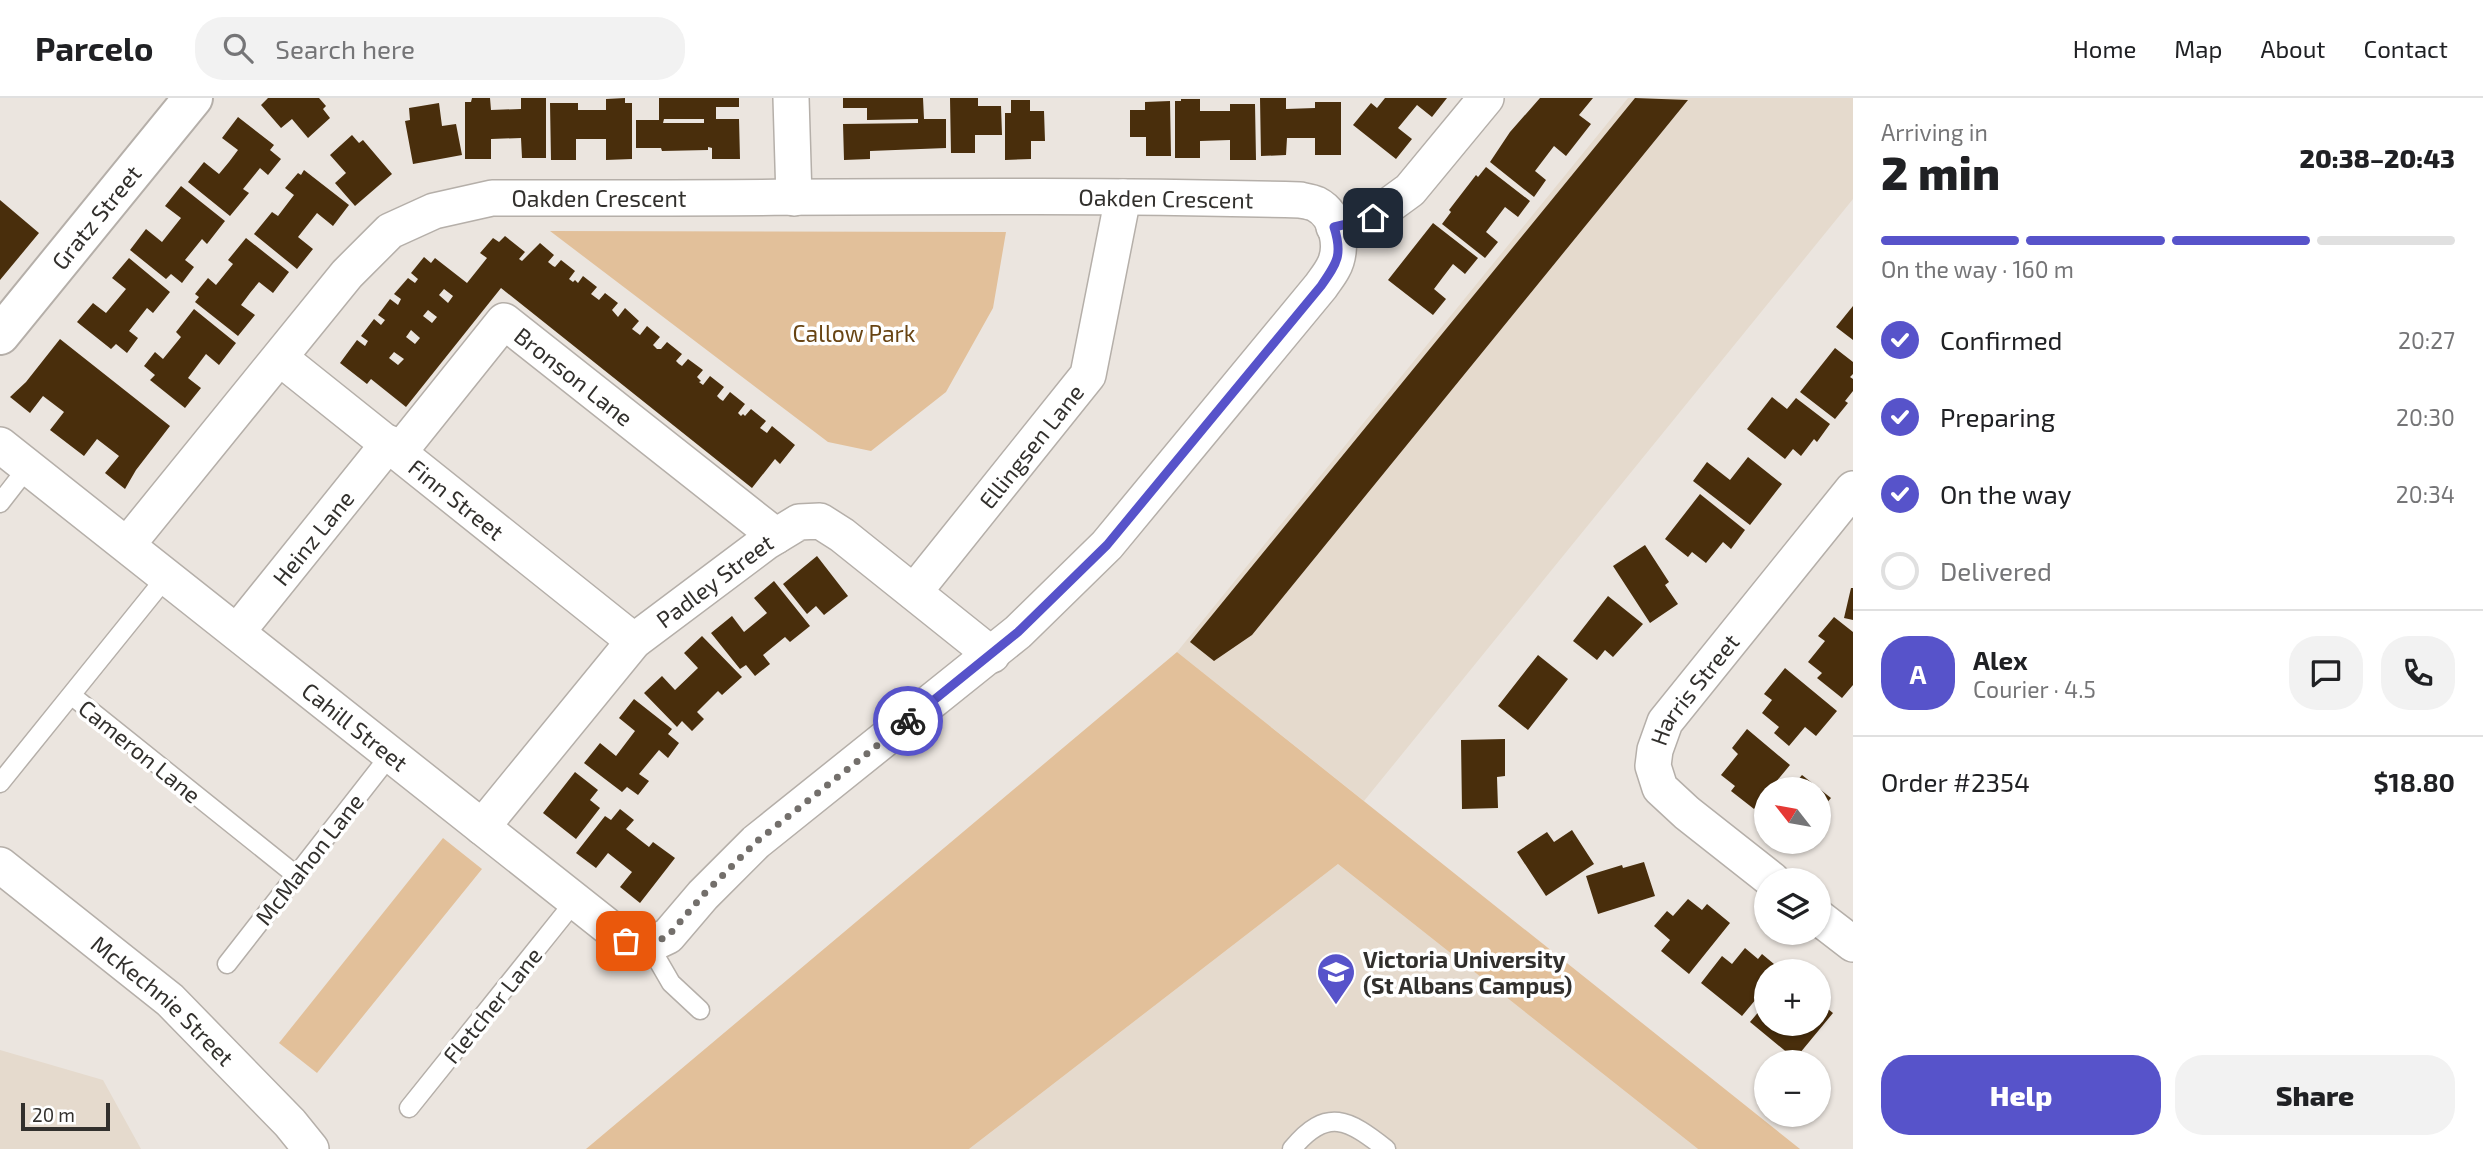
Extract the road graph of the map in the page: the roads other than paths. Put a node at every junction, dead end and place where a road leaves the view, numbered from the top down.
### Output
1 (193, 98) edge
2 (791, 98) edge
3 (1486, 98) edge
4 (1123, 197) junction
5 (794, 198) junction
6 (1334, 227) junction
7 (0, 335) edge
8 (280, 358) junction
9 (0, 445) edge
10 (394, 447) junction
11 (28, 467) junction
12 (1852, 494) edge
13 (0, 503) edge
14 (776, 536) junction
15 (127, 545) junction
16 (167, 576) junction
17 (914, 592) junction
18 (237, 632) junction
19 (634, 641) junction
20 (992, 654) junction
21 (71, 695) junction
22 (391, 754) junction
23 (0, 783) edge
24 (482, 827) junction
25 (1757, 868) edge
26 (296, 876) junction
27 (6, 880) edge
28 (575, 901) junction
29 (1831, 926) edge
30 (1853, 944) edge
31 (649, 945) junction
32 (227, 964) dead end
33 (701, 1010) dead end
34 (409, 1108) dead end
35 (311, 1149) edge
36 (1292, 1149) edge
37 (1386, 1149) edge

1 - 7 street, Gratz Street
2 - 5 street
3 - 6 street
4 - 5 street, Oakden Crescent
4 - 6 street, Oakden Crescent
4 - 17 street, Ellingsen Lane
5 - 8 street, Oakden Crescent
6 - 20 street
8 - 10 street, Finn Street
8 - 15 street, Oakden Crescent
9 - 11 street, Cahill Street
10 - 14 street, Bronson Lane
10 - 18 street, Heinz Lane
10 - 19 street, Finn Street
11 - 13 lane
11 - 15 street, Cahill Street
12 - 25 street, Harris Street
14 - 17 street, Padley Street
14 - 19 street, Padley Street
15 - 16 street, Cahill Street
16 - 18 street, Cahill Street
16 - 21 lane, Cameron Lane
17 - 20 street, Padley Street
18 - 22 street, Cahill Street
19 - 24 street, Padley Street
20 - 31 street
21 - 23 lane
21 - 26 lane, Cameron Lane
22 - 24 street, Cahill Street
22 - 26 lane, McMahon Lane
24 - 28 street, Cahill Street
26 - 32 lane, McMahon Lane
27 - 35 street, McKechnie Street
28 - 31 street, Cahill Street
28 - 34 lane, Fletcher Lane
29 - 30 street
31 - 33 lane
36 - 37 lane

